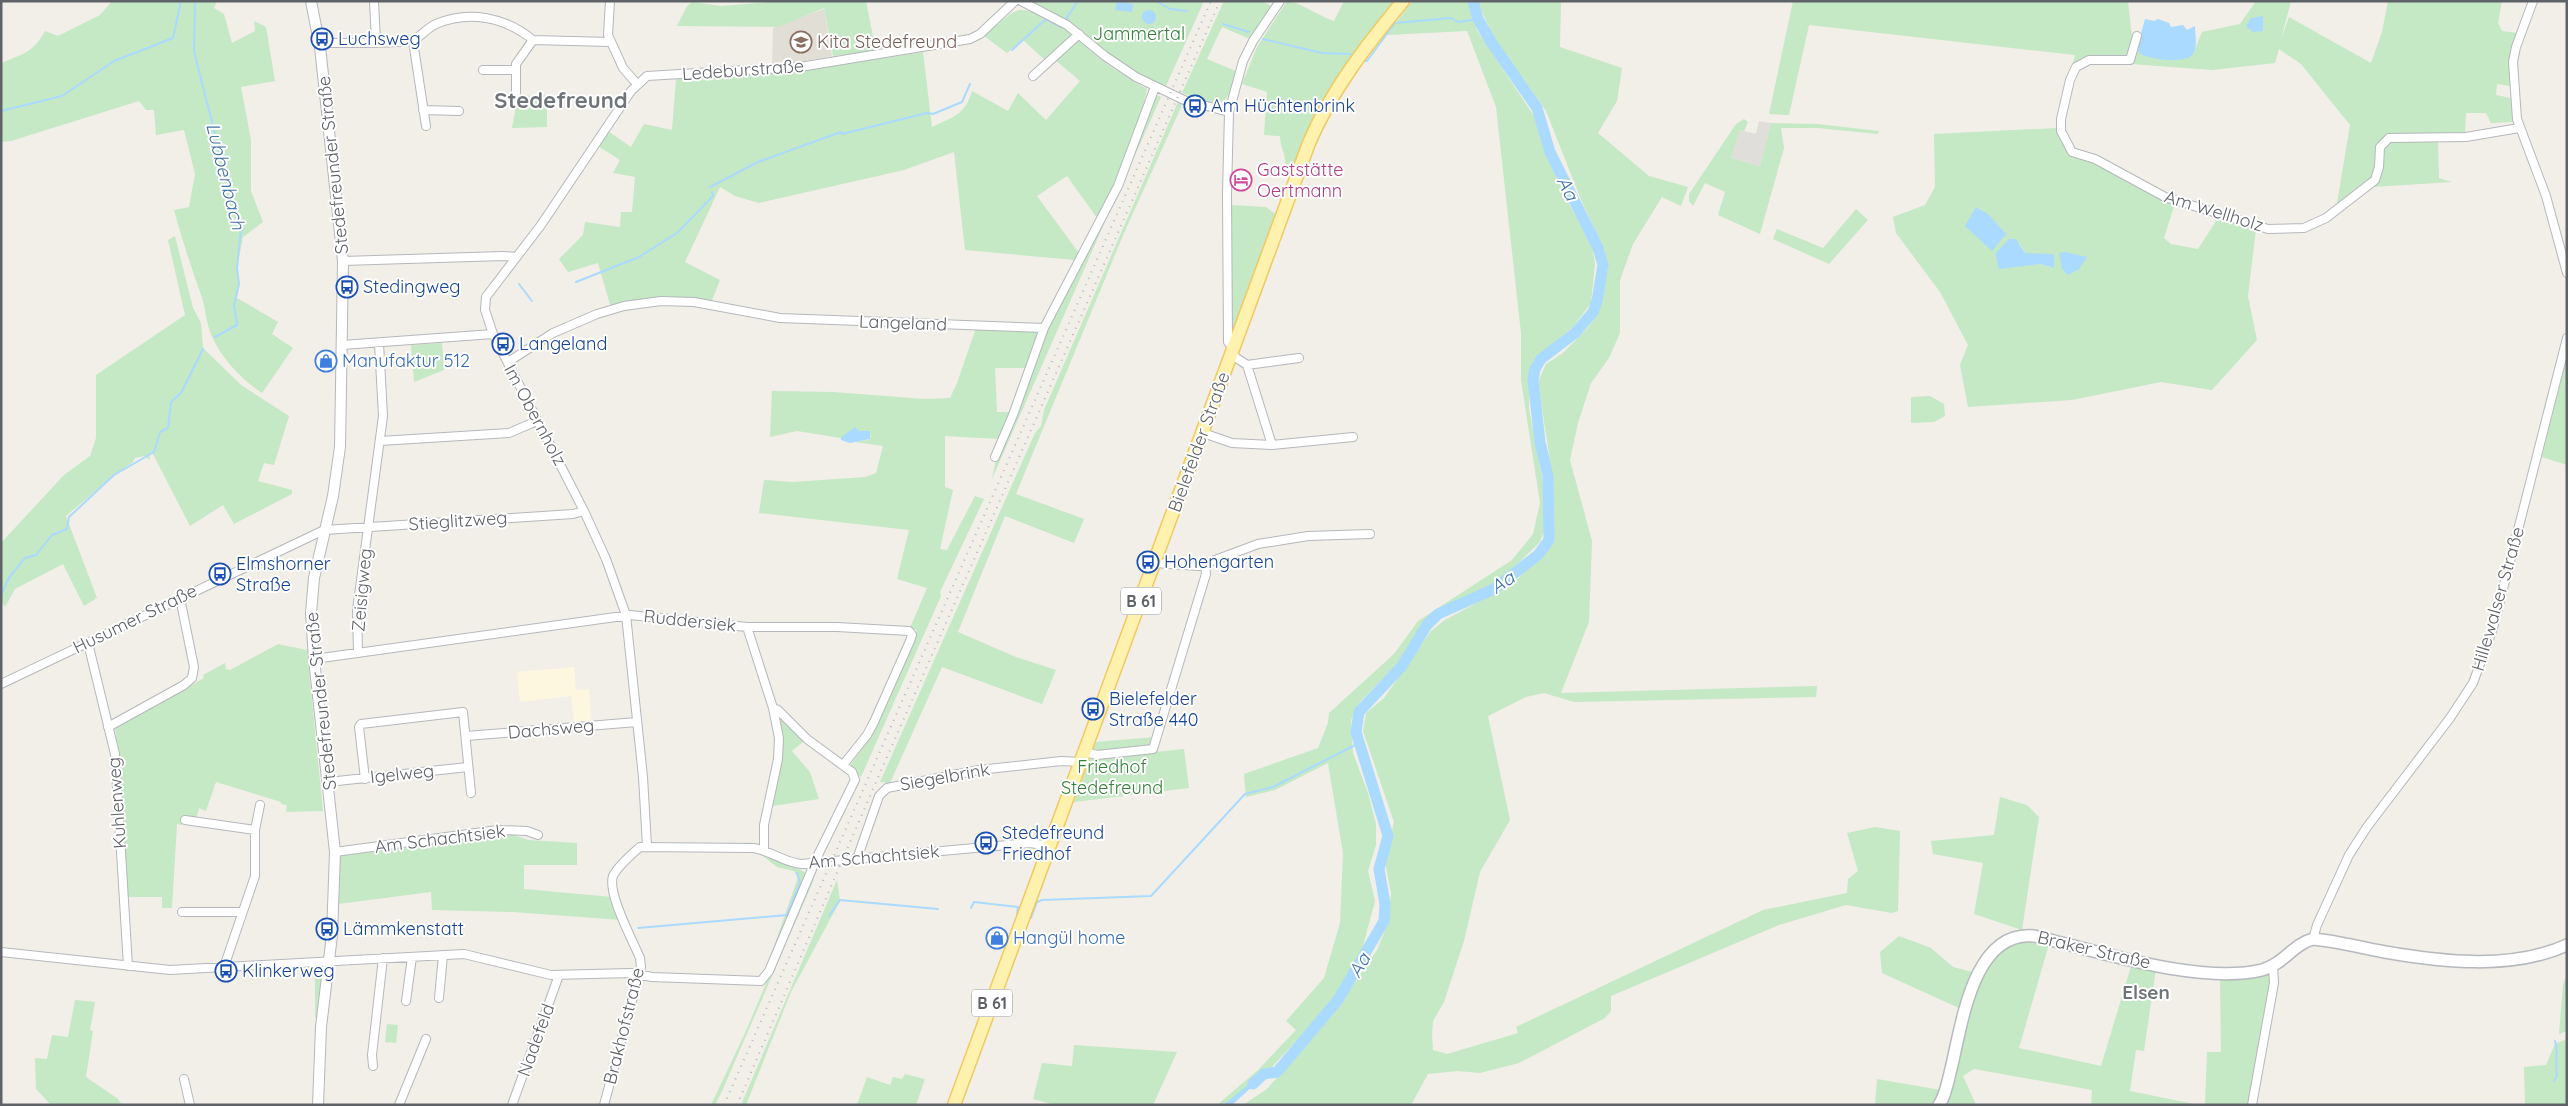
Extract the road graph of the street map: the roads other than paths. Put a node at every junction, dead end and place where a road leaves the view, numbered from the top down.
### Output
1 (311, 1) edge
2 (374, 1) edge
3 (610, 1) edge
4 (1015, 1) edge
5 (1021, 1) edge
6 (1280, 1) edge
7 (1403, 1) edge
8 (2533, 1) edge
9 (1079, 34) junction
10 (2137, 36) dead end
11 (533, 40) junction
12 (413, 41) junction
13 (376, 42) junction
14 (610, 42) junction
15 (320, 47) junction
16 (483, 70) dead end
17 (516, 70) junction
18 (1033, 76) dead end
19 (637, 84) junction
20 (1154, 87) junction
21 (516, 93) dead end
22 (423, 110) junction
23 (459, 111) dead end
24 (1229, 112) junction
25 (426, 126) dead end
26 (2519, 128) junction
27 (516, 257) junction
28 (343, 261) junction
29 (2567, 272) edge
30 (1044, 328) junction
31 (493, 334) junction
32 (2567, 338) edge
33 (379, 342) junction
34 (342, 345) junction
35 (1233, 352) junction
36 (1298, 358) dead end
37 (508, 362) junction
38 (1247, 365) junction
39 (537, 421) junction
40 (1203, 433) junction
41 (1353, 437) dead end
42 (380, 441) junction
43 (1272, 445) junction
44 (995, 457) dead end
45 (584, 511) junction
46 (368, 527) junction
47 (328, 530) junction
48 (1370, 534) dead end
49 (1155, 562) junction
50 (1205, 565) junction
51 (180, 598) junction
52 (626, 615) junction
53 (747, 627) junction
54 (88, 643) junction
55 (358, 653) junction
56 (317, 659) junction
57 (1, 684) edge
58 (773, 708) junction
59 (637, 722) junction
60 (108, 727) junction
61 (466, 736) junction
62 (1083, 757) junction
63 (843, 765) junction
64 (468, 767) junction
65 (365, 778) junction
66 (332, 782) junction
67 (471, 793) dead end
68 (260, 805) dead end
69 (185, 820) dead end
70 (255, 830) junction
71 (538, 834) dead end
72 (1050, 846) junction
73 (643, 847) junction
74 (764, 850) junction
75 (339, 852) junction
76 (857, 859) junction
77 (814, 864) junction
78 (182, 912) dead end
79 (242, 912) junction
80 (2314, 939) junction
81 (2567, 945) edge
82 (1, 952) edge
83 (443, 955) junction
84 (412, 957) junction
85 (383, 958) junction
86 (329, 962) junction
87 (128, 966) junction
88 (2273, 966) junction
89 (224, 967) junction
90 (639, 974) junction
91 (559, 975) junction
92 (439, 998) dead end
93 (406, 1001) dead end
94 (426, 1039) dead end
95 (373, 1066) dead end
96 (184, 1079) dead end
97 (190, 1105) edge
98 (318, 1105) edge
99 (399, 1105) edge
100 (512, 1105) edge
101 (604, 1105) edge
102 (954, 1105) edge
103 (1939, 1105) edge
104 (2252, 1105) edge

1 - 15 street, Stedefreunder Straße
2 - 13 street
3 - 14 street
4 - 19 street, Ledeburstraße
5 - 9 street
6 - 24 street
7 - 35 main road, Bielefelder Straße / B 61
8 - 26 street
9 - 18 street
9 - 20 street
10 - 26 street, Am Wellholz
11 - 12 street
11 - 14 street
11 - 17 street
12 - 13 street
12 - 22 street
13 - 15 street
14 - 19 street
15 - 28 street, Stedefreunder Straße
16 - 17 street
17 - 21 street
19 - 27 street, Im Obernholz
20 - 24 street
20 - 30 street
22 - 23 street
22 - 25 street
24 - 35 street
26 - 29 street
27 - 28 street
27 - 31 street, Im Obernholz
28 - 34 street, Stedefreunder Straße
30 - 37 street, Langeland
30 - 44 street
31 - 33 street
31 - 37 street, Im Obernholz
32 - 80 street, Hillewalser Straße
33 - 34 street
33 - 42 street, Zeisigweg
34 - 47 street, Stedefreunder Straße
35 - 38 street
35 - 40 main road, Bielefelder Straße / B 61
36 - 38 street
37 - 39 street, Im Obernholz
38 - 43 street
39 - 42 street
39 - 45 street, Im Obernholz
40 - 43 street
40 - 49 main road, Bielefelder Straße / B 61
41 - 43 street
42 - 46 street, Zeisigweg
45 - 46 street, Stieglitzweg
45 - 52 street, Im Obernholz
46 - 47 street, Stieglitzweg
46 - 55 street, Zeisigweg
47 - 51 street, Husumer Straße
47 - 56 street, Stedefreunder Straße
48 - 50 street
49 - 50 street
49 - 62 main road, Bielefelder Straße / B 61
50 - 62 street, Siegelbrink
51 - 54 street, Husumer Straße
51 - 60 street
52 - 53 street, Ruddersiek
52 - 55 street, Ruddersiek
52 - 59 street, Im Obernholz
53 - 58 street
53 - 63 street, Ruddersiek
54 - 57 street, Husumer Straße
54 - 60 street, Kuhlenweg
55 - 56 street, Ruddersiek
56 - 66 street, Stedefreunder Straße
58 - 63 street
58 - 74 street
59 - 61 street, Dachsweg
59 - 73 street, Im Obernholz
60 - 87 street, Kuhlenweg
61 - 64 street
61 - 65 street
62 - 72 main road, Bielefelder Straße / B 61
62 - 76 street, Siegelbrink
63 - 77 street
64 - 65 street, Igelweg
64 - 67 street
65 - 66 street, Igelweg
66 - 75 street, Stedefreunder Straße
68 - 70 street
69 - 70 street
70 - 79 street
71 - 75 street, Am Schachtsiek
72 - 76 street, Am Schachtsiek
72 - 102 main road, Bielefelder Straße / B 61
73 - 74 street, Am Schachtsiek
73 - 90 street, Brakhofstraße
74 - 77 street, Am Schachtsiek
75 - 86 street, Stedefreunder Straße
76 - 77 street, Am Schachtsiek
77 - 90 street
78 - 79 street
79 - 89 street
80 - 81 main road
80 - 88 main road, Braker Straße
82 - 87 street
83 - 84 street
83 - 91 street
83 - 92 street
84 - 85 street
84 - 93 street
85 - 86 street
85 - 95 street
86 - 89 street
86 - 98 street, Stedefreunder Straße
87 - 89 street
88 - 103 main road, Braker Straße
88 - 104 street
90 - 91 street
90 - 101 street, Brakhofstraße
91 - 100 street, Nadefeld
94 - 99 street
96 - 97 street

